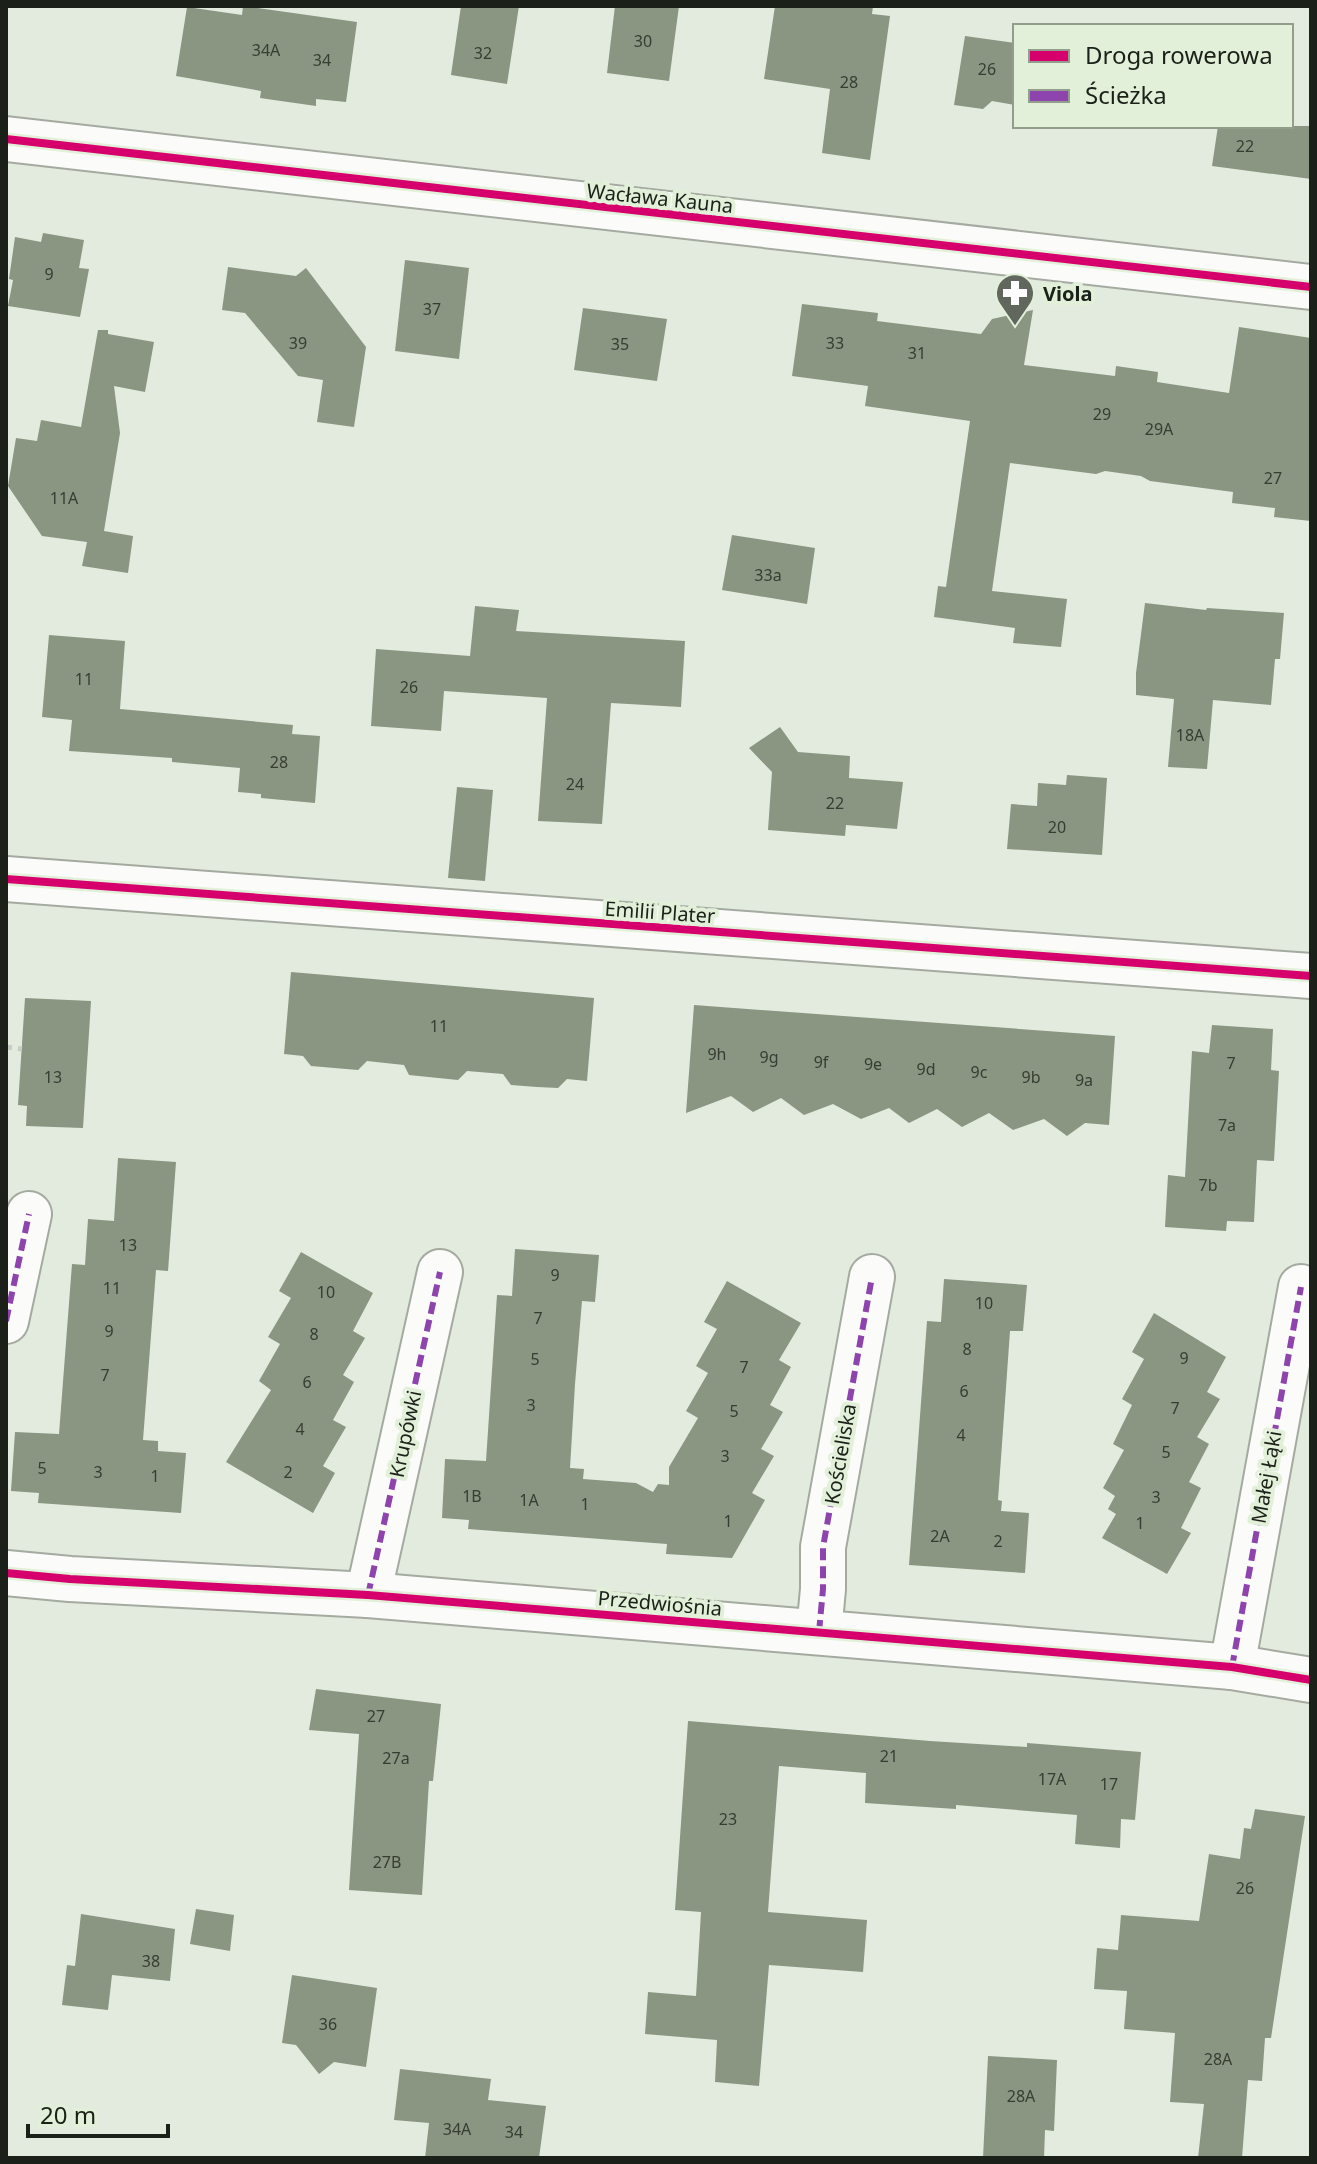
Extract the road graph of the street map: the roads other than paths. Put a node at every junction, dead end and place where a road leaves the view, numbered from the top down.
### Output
1 (6, 139) edge
2 (1311, 287) edge
3 (6, 879) edge
4 (1311, 976) edge
5 (29, 1214) dead end
6 (440, 1272) dead end
7 (872, 1277) dead end
8 (1301, 1287) dead end
9 (6, 1321) edge
10 (6, 1573) edge
11 (368, 1595) junction
12 (819, 1632) junction
13 (1232, 1667) junction
14 (1311, 1680) edge

1 - 2 street, Wacława Kauna
3 - 4 street, Emilii Plater
5 - 9 street
6 - 11 street, Krupówki
7 - 12 street, Kościeliska
8 - 13 street, Małej Łąki
10 - 11 street, Przedwiośnia
11 - 12 street, Przedwiośnia
12 - 13 street, Przedwiośnia
13 - 14 street, Przedwiośnia

